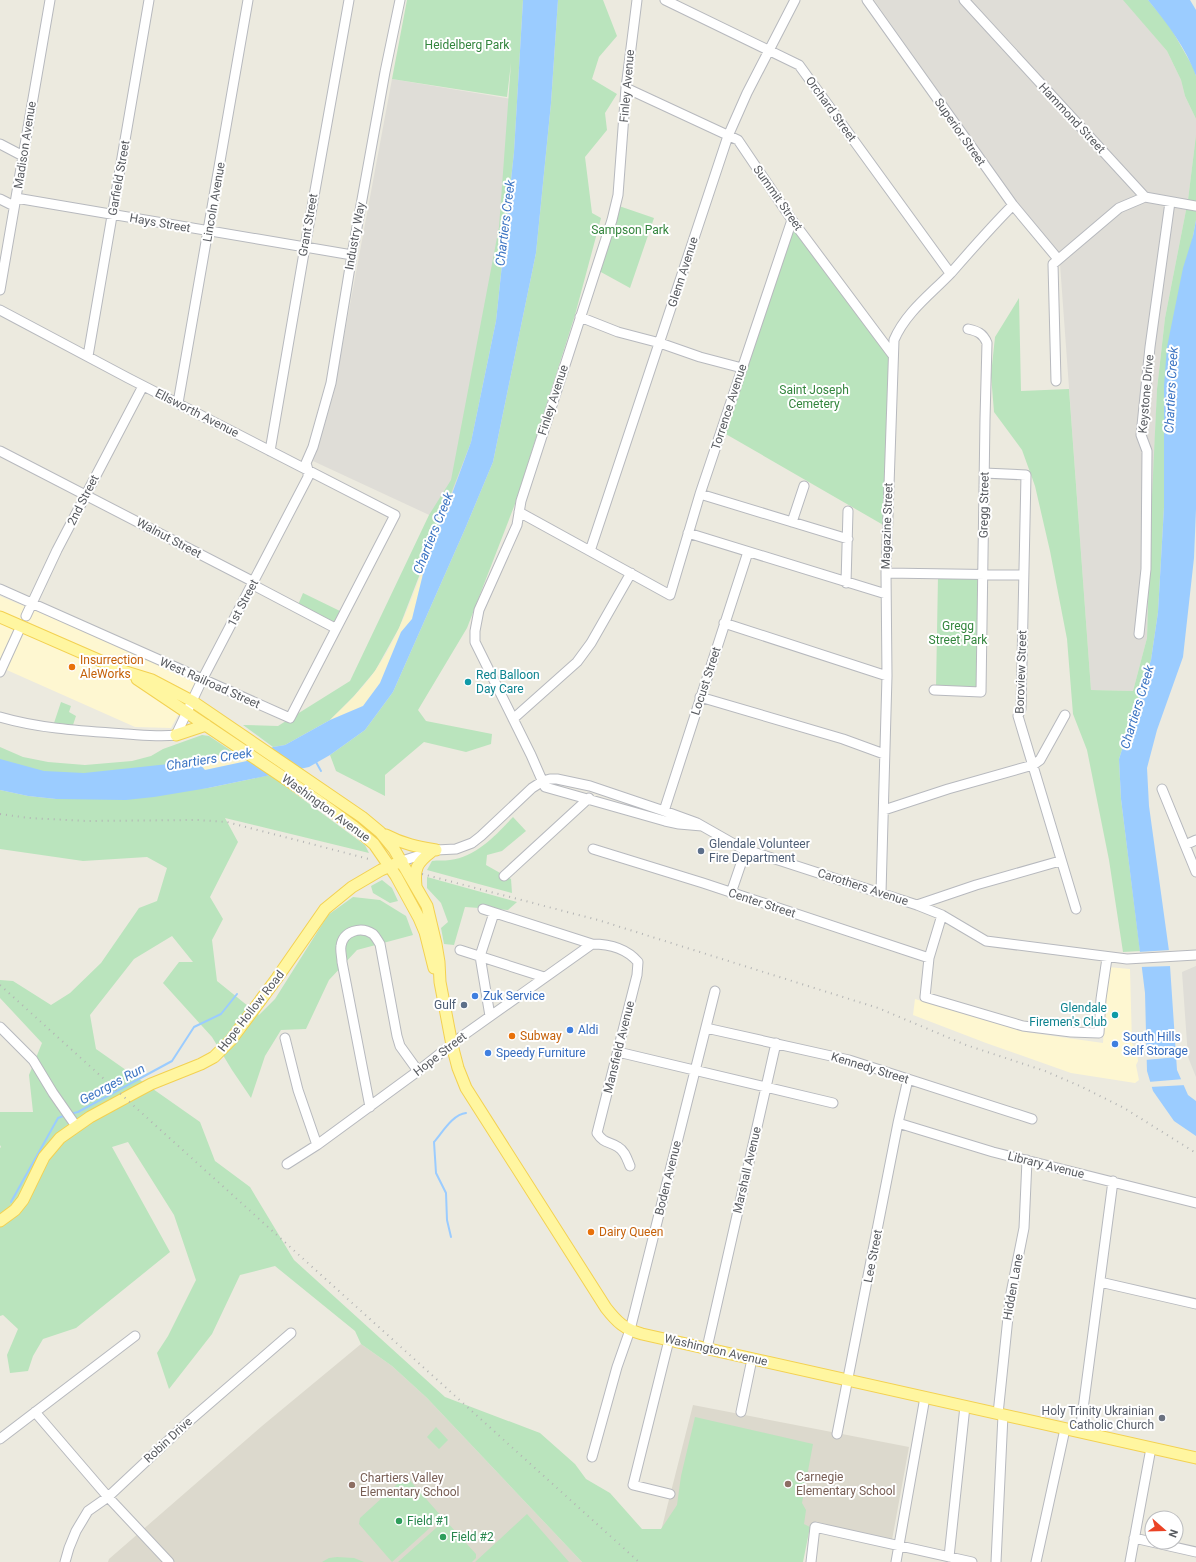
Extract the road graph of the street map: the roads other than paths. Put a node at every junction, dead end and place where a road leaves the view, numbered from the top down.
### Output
1 (50, 0) edge
2 (149, 0) edge
3 (248, 0) edge
4 (349, 0) edge
5 (400, 0) edge
6 (637, 0) edge
7 (665, 0) edge
8 (795, 0) edge
9 (867, 0) edge
10 (964, 0) edge
11 (769, 50) junction
12 (626, 88) junction
13 (728, 136) junction
14 (0, 144) edge
15 (23, 156) junction
16 (1145, 197) junction
17 (0, 199) edge
18 (15, 202) junction
19 (1170, 202) junction
20 (1013, 205) junction
21 (1192, 206) edge
22 (112, 214) junction
23 (792, 220) junction
24 (208, 231) junction
25 (304, 248) junction
26 (352, 256) junction
27 (1058, 259) junction
28 (950, 273) junction
29 (0, 290) edge
30 (0, 310) edge
31 (580, 317) junction
32 (968, 329) dead end
33 (660, 343) junction
34 (892, 354) junction
35 (88, 356) junction
36 (742, 368) junction
37 (1056, 381) dead end
38 (143, 386) junction
39 (178, 403) junction
40 (0, 451) edge
41 (270, 451) junction
42 (308, 470) junction
43 (984, 473) junction
44 (804, 486) dead end
45 (700, 494) junction
46 (86, 495) junction
47 (848, 511) dead end
48 (519, 512) junction
49 (792, 522) junction
50 (688, 533) junction
51 (848, 539) junction
52 (590, 551) junction
53 (748, 552) junction
54 (631, 573) junction
55 (886, 573) junction
56 (983, 575) junction
57 (1023, 576) junction
58 (253, 583) junction
59 (846, 583) junction
60 (0, 589) edge
61 (886, 594) junction
62 (32, 602) junction
63 (26, 616) dead end
64 (0, 617) edge
65 (724, 622) junction
66 (21, 626) junction
67 (335, 628) junction
68 (1139, 634) dead end
69 (0, 672) edge
70 (126, 672) junction
71 (887, 676) junction
72 (202, 680) junction
73 (934, 690) dead end
74 (700, 697) junction
75 (192, 701) junction
76 (187, 712) junction
77 (1065, 716) dead end
78 (0, 717) edge
79 (513, 719) junction
80 (208, 726) junction
81 (176, 735) junction
82 (884, 754) junction
83 (1033, 765) junction
84 (542, 781) junction
85 (1162, 788) dead end
86 (589, 798) junction
87 (884, 810) junction
88 (664, 811) junction
89 (702, 826) junction
90 (380, 832) junction
91 (1196, 840) edge
92 (1185, 845) junction
93 (593, 849) dead end
94 (746, 849) junction
95 (434, 851) junction
96 (402, 861) junction
97 (1060, 861) junction
98 (390, 866) junction
99 (1196, 872) edge
100 (504, 876) dead end
101 (417, 889) junction
102 (731, 893) junction
103 (881, 893) junction
104 (917, 905) junction
105 (483, 909) dead end
106 (1076, 909) dead end
107 (494, 913) junction
108 (942, 915) junction
109 (592, 944) junction
110 (460, 950) dead end
111 (1196, 955) edge
112 (480, 956) junction
113 (929, 958) junction
114 (1107, 958) junction
115 (544, 977) junction
116 (440, 982) junction
117 (715, 991) dead end
118 (490, 1016) junction
119 (0, 1026) edge
120 (706, 1028) junction
121 (285, 1038) dead end
122 (776, 1043) junction
123 (452, 1045) junction
124 (618, 1052) junction
125 (418, 1071) junction
126 (695, 1071) junction
127 (908, 1079) junction
128 (766, 1087) junction
129 (833, 1102) dead end
130 (370, 1107) junction
131 (1032, 1119) dead end
132 (898, 1122) junction
133 (73, 1123) junction
134 (317, 1145) junction
135 (1027, 1160) junction
136 (288, 1164) dead end
137 (630, 1166) dead end
138 (1114, 1181) junction
139 (1196, 1203) edge
140 (0, 1221) edge
141 (1100, 1282) junction
142 (1196, 1304) edge
143 (630, 1330) junction
144 (291, 1333) dead end
145 (135, 1336) dead end
146 (669, 1340) junction
147 (707, 1348) junction
148 (752, 1359) junction
149 (848, 1380) junction
150 (925, 1397) junction
151 (966, 1406) junction
152 (35, 1412) junction
153 (741, 1412) dead end
154 (1000, 1414) junction
155 (1065, 1429) junction
156 (1080, 1432) junction
157 (837, 1434) dead end
158 (0, 1439) edge
159 (1151, 1448) junction
160 (592, 1457) dead end
161 (1196, 1458) edge
162 (670, 1494) dead end
163 (108, 1497) junction
164 (1134, 1538) junction
165 (898, 1545) junction
166 (1196, 1552) edge
167 (949, 1556) junction
168 (65, 1562) edge
169 (169, 1562) edge
170 (811, 1562) edge
171 (896, 1562) edge
172 (972, 1562) edge
173 (996, 1562) edge
174 (1036, 1562) edge
175 (1130, 1562) edge

1 - 15 street, Madison Avenue
2 - 22 street, Garfield Street
3 - 24 street, Lincoln Avenue
4 - 25 street, Grant Street
5 - 26 street, Industry Way
6 - 12 street, Finley Avenue
7 - 11 street, Orchard Street
8 - 11 street, Glenn Avenue
9 - 20 street, Superior Street
10 - 16 street, Hammond Street
11 - 13 street, Glenn Avenue
11 - 28 street, Orchard Street
12 - 13 street, Summit Street
12 - 31 street, Finley Avenue
13 - 23 street, Summit Street
13 - 33 street, Glenn Avenue
14 - 15 street
15 - 18 street, Madison Avenue
16 - 19 street
16 - 27 street
17 - 18 street, Hays Street
18 - 22 street, Hays Street
18 - 29 street, Madison Avenue
19 - 21 street
19 - 68 street, Keystone Drive
20 - 27 street, Superior Street
20 - 28 street, Magazine Street
22 - 24 street, Hays Street
22 - 35 street, Garfield Street
23 - 34 street, Summit Street
23 - 36 street, Torrence Avenue
24 - 25 street, Hays Street
24 - 39 street, Lincoln Avenue
25 - 26 street, Hays Street
25 - 41 street, Grant Street
26 - 42 street, Industry Way
27 - 37 street
28 - 34 street, Magazine Street
30 - 35 street, Ellsworth Avenue
31 - 33 street
31 - 48 street, Finley Avenue
32 - 43 street, Gregg Street
33 - 36 street
33 - 52 street, Glenn Avenue
34 - 55 street, Magazine Street
35 - 38 street, Ellsworth Avenue
36 - 45 street, Torrence Avenue
38 - 39 street, Ellsworth Avenue
38 - 46 street, 2nd Street
39 - 41 street, Ellsworth Avenue
40 - 46 street, Walnut Street
41 - 42 street, Ellsworth Avenue
42 - 58 street, 1st Street
42 - 67 street, Ellsworth Avenue
43 - 56 street, Gregg Street
43 - 57 street, Boroview Street
44 - 49 street
45 - 49 street
45 - 50 street, Torrence Avenue
46 - 58 street, Walnut Street
46 - 62 street, 2nd Street
47 - 51 street
48 - 52 street
48 - 79 street, Finley Avenue
49 - 51 street
50 - 53 street
50 - 54 street, Torrence Avenue
51 - 59 street
52 - 54 street
53 - 59 street
53 - 65 street, Locust Street
54 - 79 street
55 - 56 street
55 - 61 street, Magazine Street
56 - 57 street
56 - 73 street, Gregg Street
57 - 83 street, Boroview Street
58 - 67 street, Walnut Street
58 - 72 street, 1st Street
59 - 61 street
60 - 62 street, West Railroad Street
61 - 71 street, Magazine Street
62 - 63 street, 2nd Street
62 - 72 street, West Railroad Street
64 - 66 main road
65 - 71 street
65 - 74 street, Locust Street
66 - 69 street
66 - 70 main road
67 - 72 street, West Railroad Street
70 - 75 main road, Washington Avenue
70 - 76 main road, Washington Avenue
71 - 82 street, Magazine Street
72 - 75 street, 1st Street
74 - 82 street
74 - 88 street, Locust Street
75 - 76 street, 1st Street
75 - 90 main road, Washington Avenue
76 - 80 main road, Washington Avenue
76 - 81 street, 1st Street
77 - 83 street
78 - 81 street
79 - 84 street, Finley Avenue
80 - 81 main road
80 - 98 main road, Washington Avenue
82 - 87 street, Magazine Street
83 - 87 street
83 - 97 street, Boroview Street
84 - 86 street
84 - 88 street, Carothers Avenue
84 - 95 street
85 - 92 street
86 - 89 street
86 - 100 street
87 - 103 street, Magazine Street
88 - 89 street, Carothers Avenue
89 - 94 street, Carothers Avenue
90 - 95 main road
90 - 96 main road, Washington Avenue
91 - 92 street
92 - 99 street
93 - 102 street, Center Street
94 - 102 street
94 - 103 street, Carothers Avenue
95 - 96 street
95 - 101 main road
96 - 98 main road, Hope Hollow Road
96 - 101 main road, Washington Avenue
97 - 104 street
97 - 106 street, Boroview Street
98 - 116 main road, Washington Avenue
98 - 133 main road, Hope Hollow Road
101 - 116 main road, Washington Avenue
102 - 113 street, Center Street
103 - 104 street, Carothers Avenue
104 - 108 street, Carothers Avenue
105 - 107 street
107 - 109 street
107 - 112 street
108 - 113 street
108 - 114 street, Carothers Avenue
109 - 115 street, Hope Street
109 - 124 street, Mansfield Avenue
110 - 112 street
111 - 114 street, Carothers Avenue
112 - 115 street
112 - 118 street
113 - 114 street
115 - 118 street, Hope Street
116 - 123 main road, Washington Avenue
117 - 120 street, Boden Avenue
118 - 123 street, Hope Street
119 - 133 street
120 - 122 street, Kennedy Street
120 - 126 street, Boden Avenue
121 - 134 street
122 - 127 street, Kennedy Street
122 - 128 street, Marshall Avenue
123 - 125 street, Hope Street
123 - 143 main road, Washington Avenue
124 - 126 street
124 - 137 street, Mansfield Avenue
125 - 130 street, Hope Street
125 - 130 street
126 - 128 street
126 - 143 street, Boden Avenue
127 - 131 street, Kennedy Street
127 - 132 street, Lee Street
128 - 129 street
128 - 147 street, Marshall Avenue
130 - 134 street, Hope Street
132 - 135 street, Library Avenue
132 - 149 street, Lee Street
133 - 140 main road, Hope Hollow Road
134 - 136 street, Hope Street
135 - 138 street, Library Avenue
135 - 154 street, Hidden Lane
138 - 139 street, Library Avenue
138 - 141 street
141 - 142 street
141 - 156 street
143 - 146 main road, Washington Avenue
143 - 160 street, Boden Avenue
144 - 163 street, Robin Drive
145 - 152 street
146 - 147 main road, Washington Avenue
146 - 162 street
147 - 148 main road, Washington Avenue
148 - 149 main road, Washington Avenue
148 - 153 street
149 - 150 main road, Washington Avenue
149 - 157 street, Lee Street
150 - 151 main road, Washington Avenue
150 - 165 street
151 - 154 main road, Washington Avenue
151 - 167 street
152 - 158 street
152 - 163 street
154 - 155 main road, Washington Avenue
154 - 173 street, Hidden Lane
155 - 156 main road, Washington Avenue
155 - 174 street
156 - 159 main road, Washington Avenue
159 - 161 main road, Washington Avenue
159 - 164 street
163 - 168 street, Robin Drive
163 - 169 street
164 - 166 street
164 - 175 street
165 - 167 street
165 - 170 street
165 - 171 street
167 - 172 street

